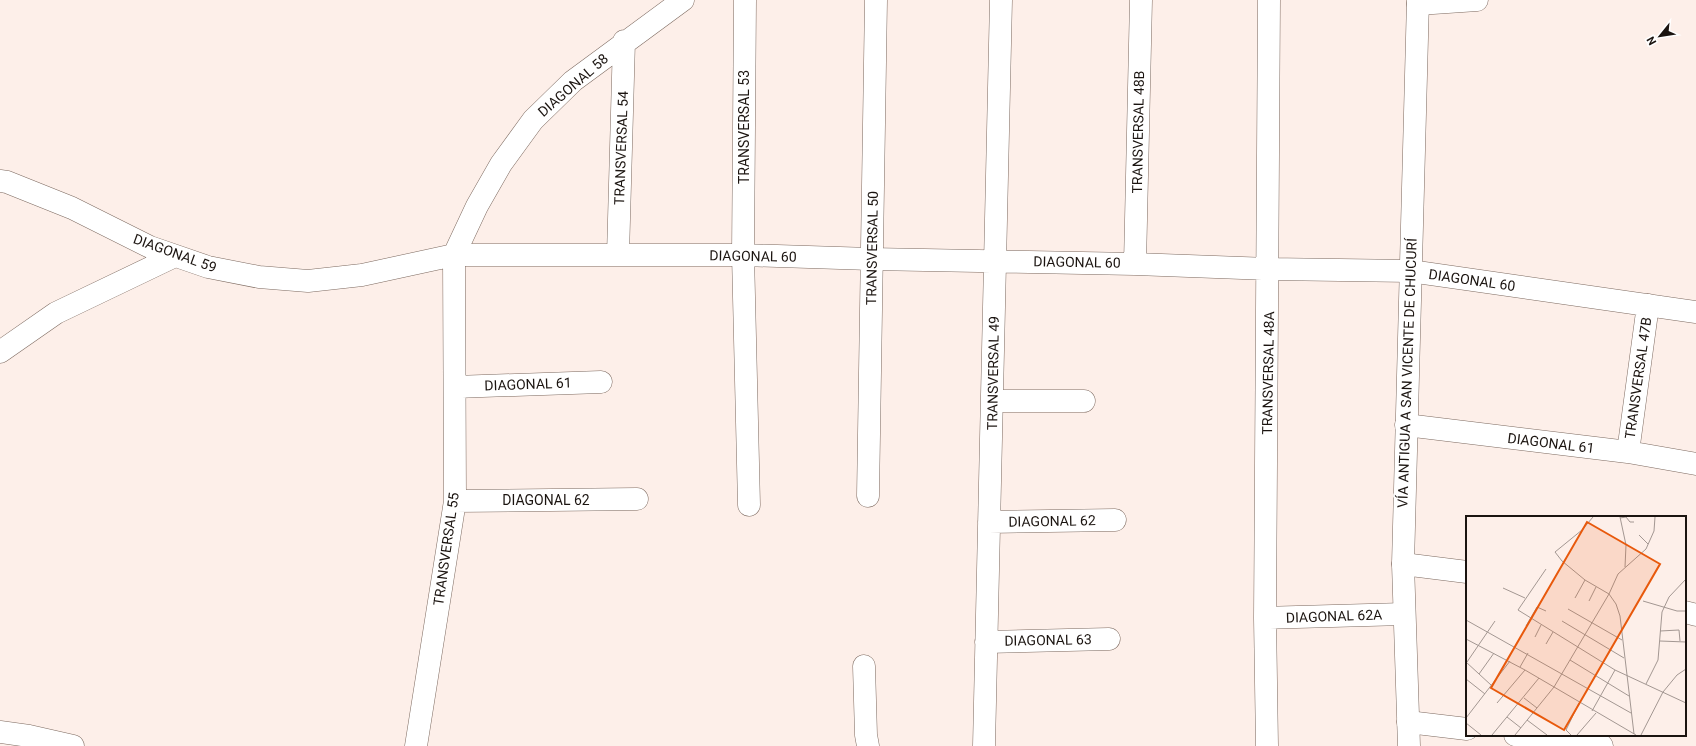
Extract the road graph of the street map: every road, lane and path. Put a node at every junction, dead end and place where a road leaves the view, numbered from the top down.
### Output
1 (683, 0) edge
2 (745, 0) edge
3 (876, 0) edge
4 (1001, 0) edge
5 (1141, 0) edge
6 (1269, 0) edge
7 (1477, 0) edge
8 (1418, 2) edge
9 (624, 41) junction
10 (0, 181) edge
11 (454, 255) junction
12 (618, 255) junction
13 (743, 255) junction
14 (175, 256) junction
15 (871, 259) junction
16 (996, 260) junction
17 (1135, 264) junction
18 (1268, 269) junction
19 (1410, 271) junction
20 (1648, 304) junction
21 (1696, 312) edge
22 (0, 352) edge
23 (601, 382) dead end
24 (455, 387) junction
25 (992, 401) junction
26 (1084, 401) dead end
27 (1406, 425) junction
28 (1628, 452) junction
29 (1696, 464) edge
30 (868, 496) dead end
31 (637, 499) dead end
32 (455, 501) junction
33 (750, 505) dead end
34 (1115, 520) dead end
35 (989, 522) junction
36 (1402, 564) junction
37 (1466, 572) edge
38 (1686, 612) edge
39 (1404, 614) junction
40 (1696, 615) edge
41 (1265, 618) junction
42 (1109, 639) dead end
43 (986, 642) junction
44 (864, 666) dead end
45 (1408, 722) junction
46 (1466, 729) edge
47 (0, 732) edge
48 (1523, 736) edge
49 (73, 746) edge
50 (416, 746) edge
51 (868, 746) edge
52 (984, 746) edge
53 (1267, 746) edge
54 (1409, 746) edge
55 (1602, 746) edge

1 - 9 street, DIAGONAL 58
2 - 13 street, TRANSVERSAL 53
3 - 15 street, TRANSVERSAL 50
4 - 16 street, TRANSVERSAL 49
5 - 17 street, TRANSVERSAL 48B
6 - 18 street, TRANSVERSAL 48A
7 - 8 street
8 - 19 street, VÍA ANTIGUA A SAN VICENTE DE CHUCURÍ
9 - 11 street, DIAGONAL 58
9 - 12 street, TRANSVERSAL 54
10 - 14 street, DIAGONAL 59
11 - 12 street, DIAGONAL 60
11 - 14 street, DIAGONAL 59
11 - 24 street, TRANSVERSAL 55
12 - 13 street, DIAGONAL 60
13 - 15 street, DIAGONAL 60
13 - 33 street
14 - 22 street
15 - 16 street, DIAGONAL 60
15 - 30 street, TRANSVERSAL 50
16 - 17 street, DIAGONAL 60
16 - 25 street, TRANSVERSAL 49
17 - 18 street, DIAGONAL 60
18 - 19 street, DIAGONAL 60
18 - 41 street, TRANSVERSAL 48A
19 - 20 street, DIAGONAL 60
19 - 27 street, VÍA ANTIGUA A SAN VICENTE DE CHUCURÍ
20 - 21 street, DIAGONAL 60
20 - 28 street, TRANSVERSAL 47B
23 - 24 street, DIAGONAL 61
24 - 32 street, TRANSVERSAL 55
25 - 26 street
25 - 35 street, TRANSVERSAL 49
27 - 28 street, DIAGONAL 61
27 - 36 street, VÍA ANTIGUA A SAN VICENTE DE CHUCURÍ
28 - 29 street, DIAGONAL 61
31 - 32 street, DIAGONAL 62
32 - 50 street, TRANSVERSAL 55
34 - 35 street, DIAGONAL 62
35 - 43 street, TRANSVERSAL 49
36 - 37 street
36 - 39 street, VÍA ANTIGUA A SAN VICENTE DE CHUCURÍ
38 - 40 street
39 - 41 street, DIAGONAL 62A
39 - 45 street, VÍA ANTIGUA A SAN VICENTE DE CHUCURÍ
41 - 53 street, TRANSVERSAL 48A
42 - 43 street, DIAGONAL 63
43 - 52 street, TRANSVERSAL 49
44 - 51 street
45 - 46 street
45 - 54 street, VÍA ANTIGUA A SAN VICENTE DE CHUCURÍ
47 - 49 street
48 - 55 street

